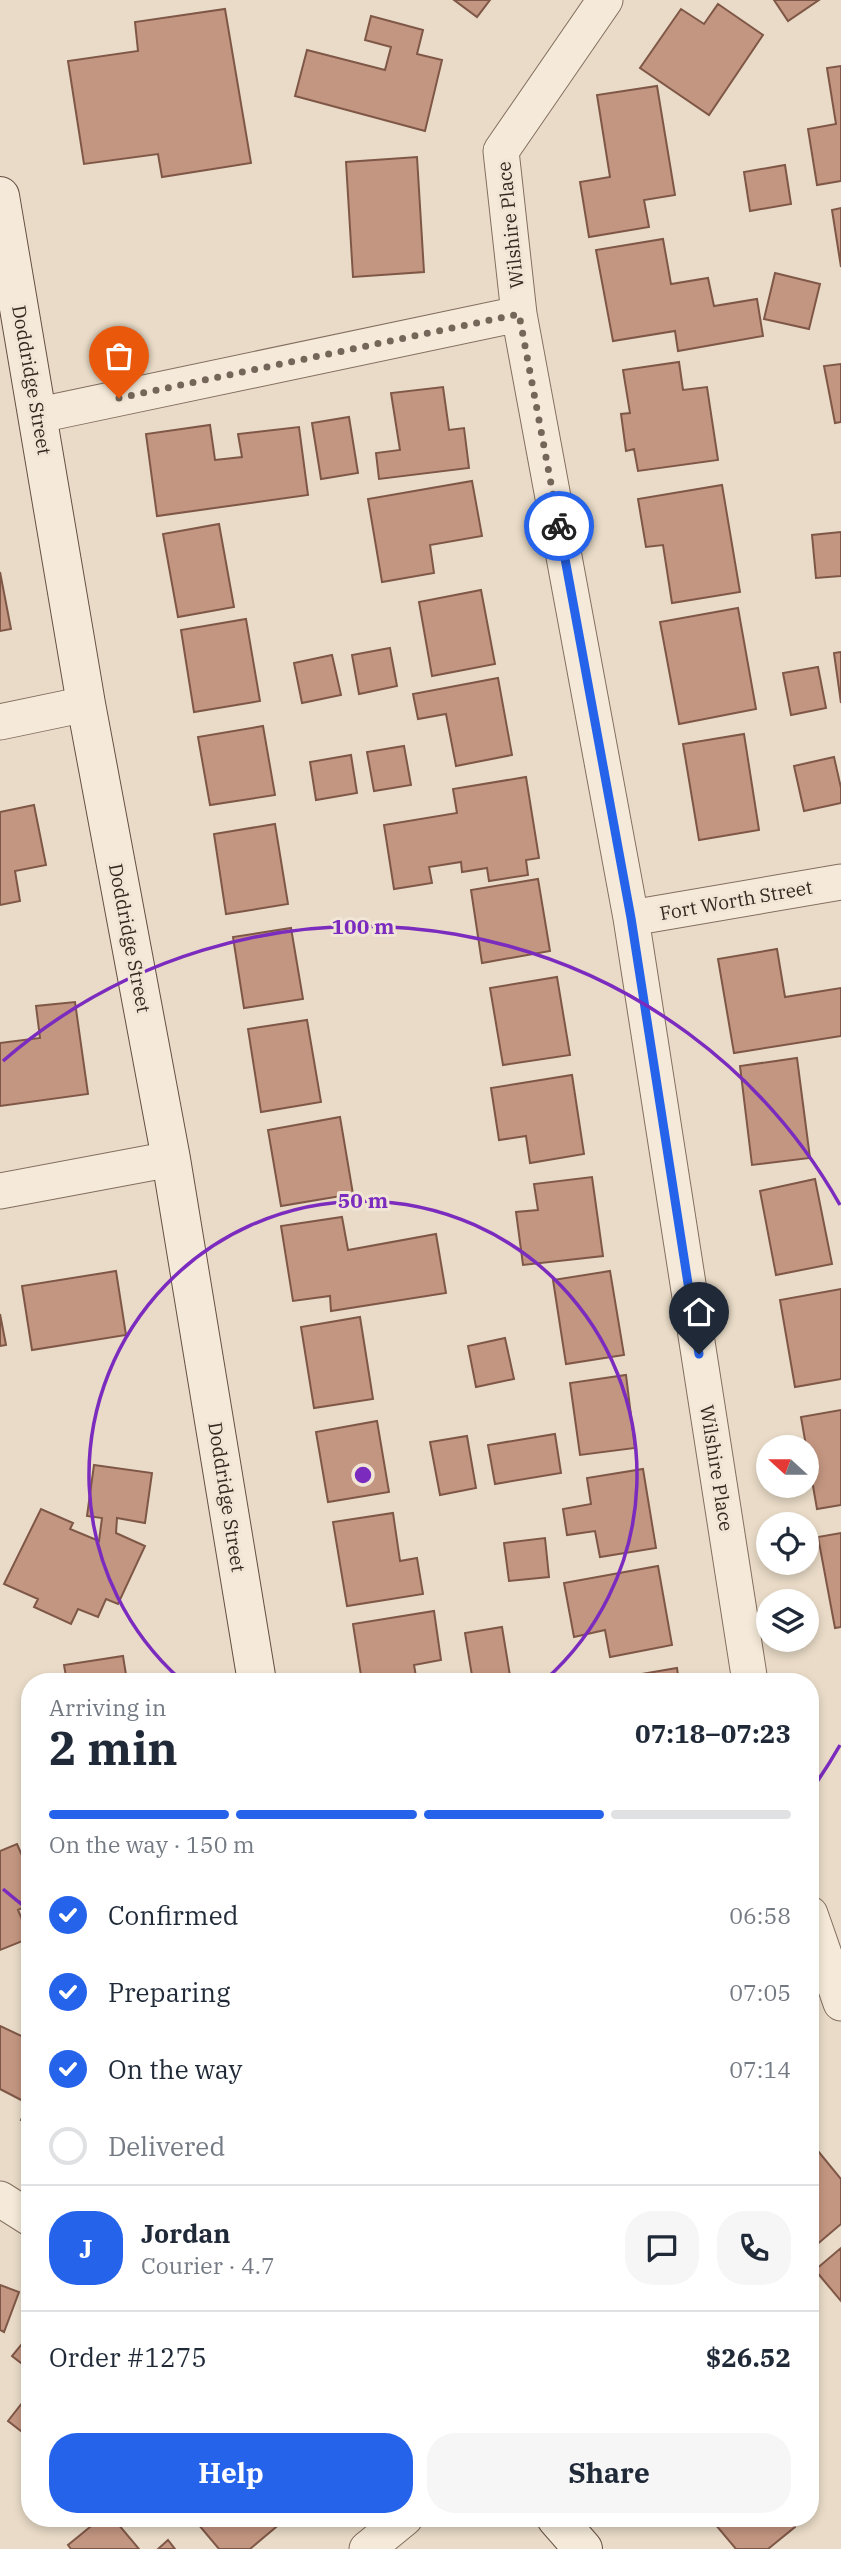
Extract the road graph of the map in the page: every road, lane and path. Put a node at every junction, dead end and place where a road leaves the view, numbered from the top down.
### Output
1 (605, 0) edge
2 (0, 195) edge
3 (4, 251) edge
4 (519, 314) junction
5 (39, 415) junction
6 (86, 704) junction
7 (0, 722) edge
8 (841, 882) edge
9 (631, 918) junction
10 (171, 1159) junction
11 (0, 1191) edge
12 (256, 1673) edge
13 (749, 1673) edge
14 (819, 1939) edge
15 (841, 2003) edge
16 (0, 2199) edge
17 (21, 2212) edge
18 (564, 2527) edge
19 (583, 2549) edge

1 - 4 street, Wilshire Place
2 - 3 main road, Doddridge Street
3 - 5 main road, Doddridge Street
4 - 5 street
4 - 9 street, Wilshire Place
5 - 6 main road, Doddridge Street
6 - 7 street
6 - 10 main road, Doddridge Street
8 - 9 street, Fort Worth Street
9 - 13 street, Wilshire Place
10 - 11 street
10 - 12 main road, Doddridge Street
14 - 15 street
16 - 17 street
18 - 19 main road

